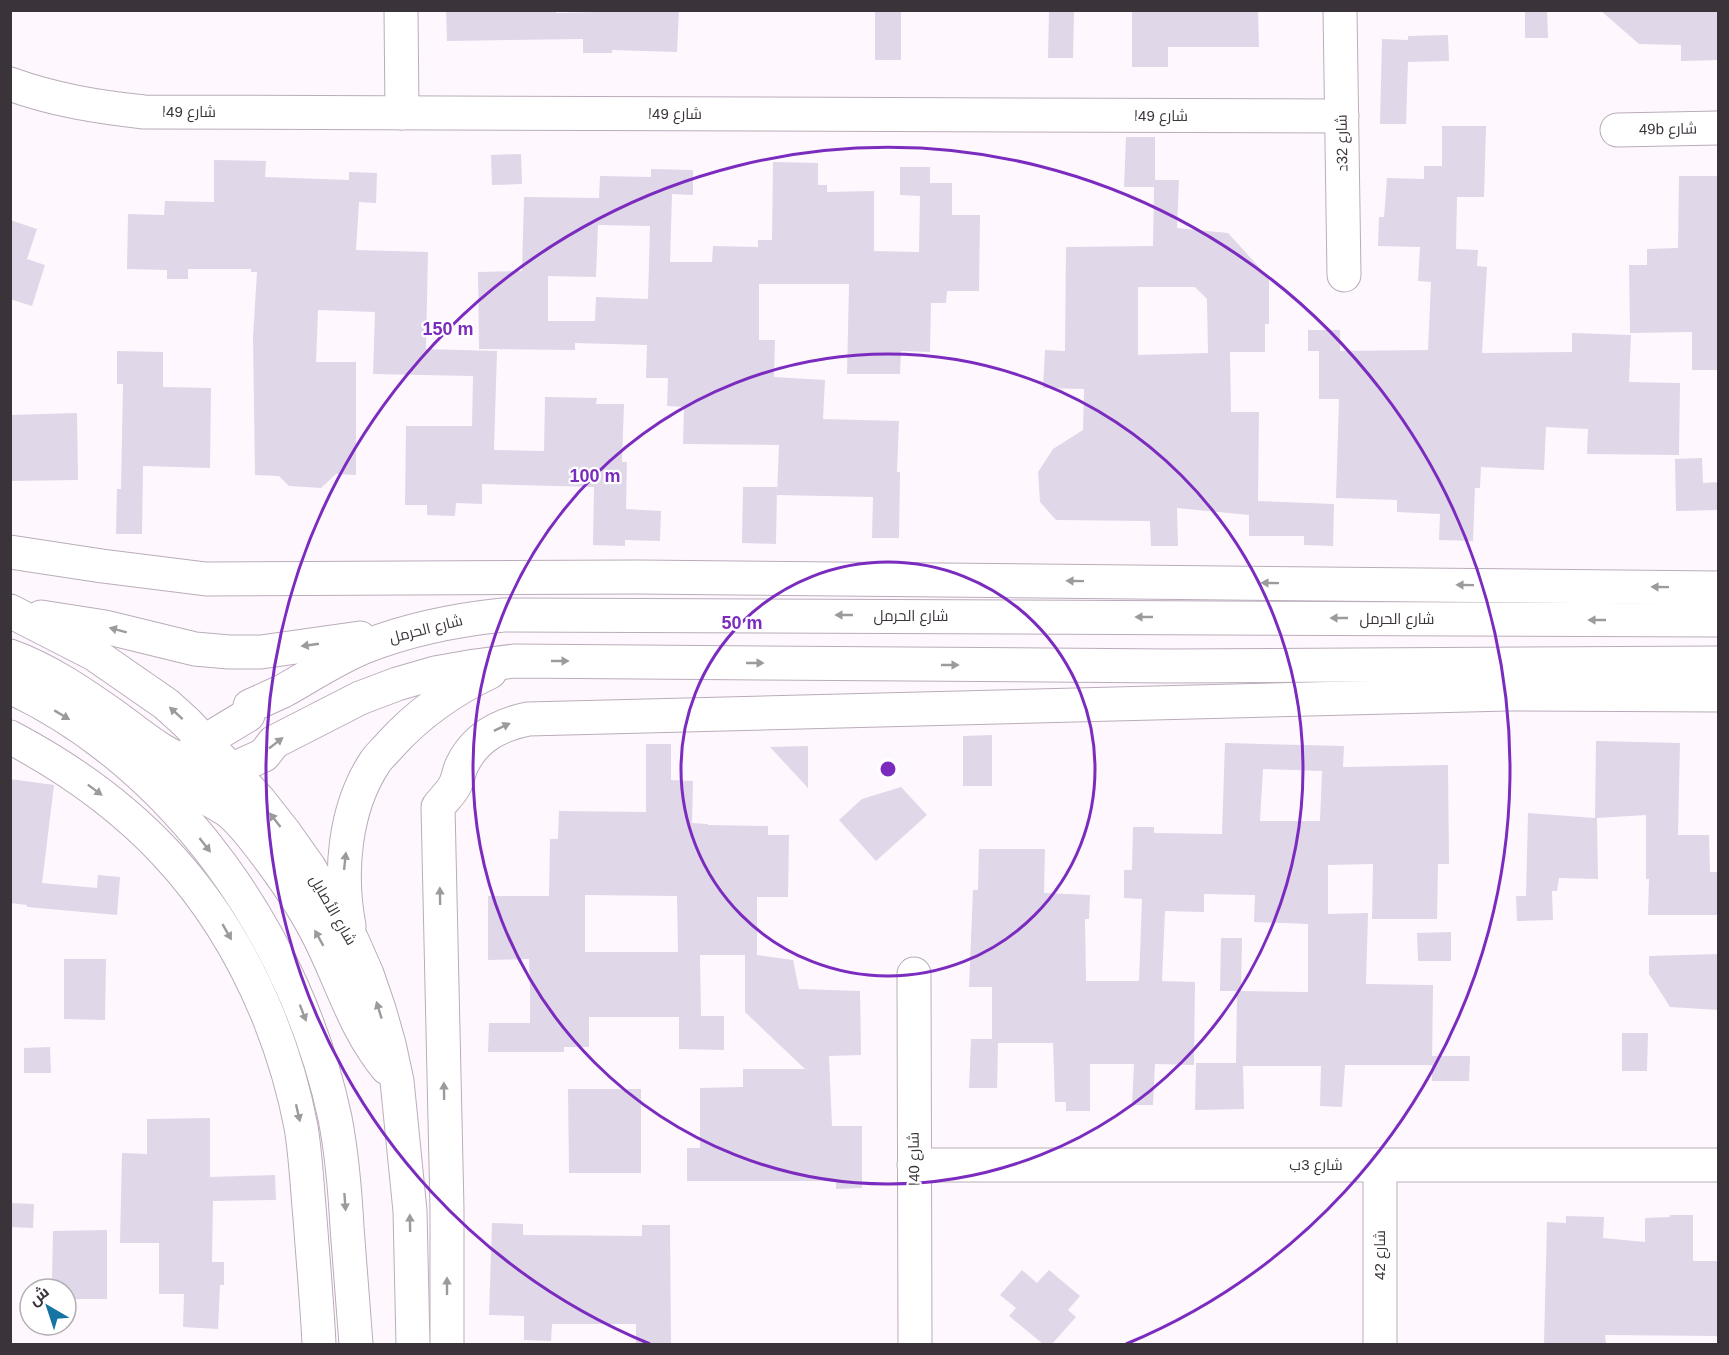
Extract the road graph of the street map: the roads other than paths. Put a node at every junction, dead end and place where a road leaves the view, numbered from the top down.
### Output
1 (401, 10) edge
2 (1340, 10) edge
3 (10, 84) edge
4 (402, 113) junction
5 (1342, 117) junction
6 (1719, 128) edge
7 (1617, 130) dead end
8 (1344, 275) dead end
9 (10, 552) edge
10 (1719, 588) edge
11 (13, 612) edge
12 (1719, 620) edge
13 (409, 631) junction
14 (10, 656) edge
15 (514, 661) junction
16 (1719, 663) edge
17 (1169, 666) junction
18 (10, 687) edge
19 (1719, 695) edge
20 (1221, 701) junction
21 (10, 736) edge
22 (194, 751) junction
23 (231, 770) junction
24 (153, 786) junction
25 (188, 804) junction
26 (352, 940) junction
27 (914, 974) dead end
28 (397, 1081) junction
29 (914, 1165) junction
30 (1380, 1165) junction
31 (1719, 1165) edge
32 (317, 1301) junction
33 (352, 1302) junction
34 (319, 1344) edge
35 (356, 1344) edge
36 (413, 1344) edge
37 (447, 1344) edge
38 (915, 1344) edge
39 (1380, 1344) edge

1 - 4 street
2 - 5 street, شارع 32د
3 - 4 street, شارع 49ا
4 - 5 street, شارع 49ا
5 - 8 street, شارع 32د
6 - 7 street, 49b شارع
10 -> 9 street
13 -> 11 street
22 -> 11 street, شارع الأصايل
12 -> 13 street, شارع الحرمل
13 - 22 street, شارع الحرمل
14 - 22 street
15 -> 17 street
23 -> 15 street
26 -> 15 street
16 - 17 street
17 - 20 street
18 -> 24 street
19 - 20 street
37 -> 20 street
21 -> 32 street
22 - 23 street, شارع الأصايل
22 - 24 street, شارع الحرمل
23 - 25 street
26 -> 23 street, شارع الأصايل
24 - 25 street
28 -> 25 street
25 -> 33 street
28 -> 26 street, شارع الأصايل
27 - 29 street, شارع 40ا
36 -> 28 street, شارع الأصايل
29 - 30 street, شارع 3ب
29 - 38 street, شارع 40ا
30 - 31 street, شارع 3ب
30 - 39 street, شارع 42
32 - 33 street
32 - 34 street
33 - 35 street

